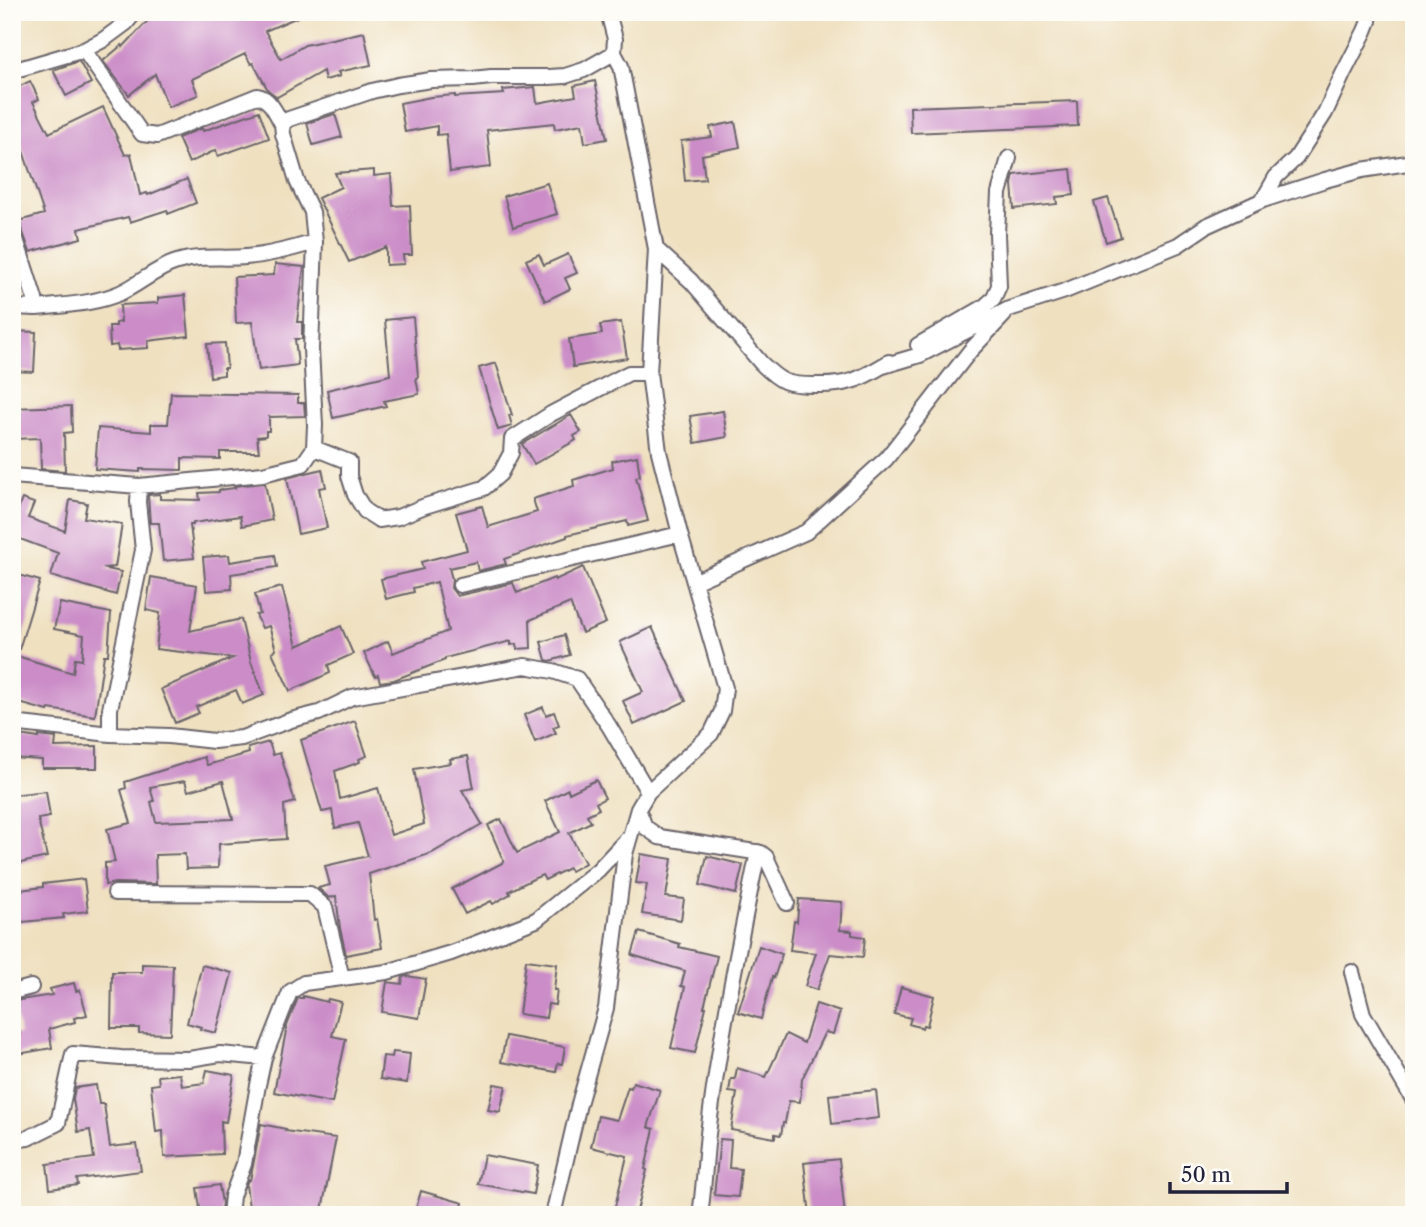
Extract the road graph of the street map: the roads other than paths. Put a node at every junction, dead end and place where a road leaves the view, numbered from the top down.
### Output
1 (135, 12) edge
2 (608, 12) edge
3 (1370, 12) edge
4 (85, 50) junction
5 (614, 53) junction
6 (12, 71) edge
7 (282, 124) junction
8 (1009, 158) dead end
9 (1414, 162) edge
10 (1263, 200) junction
11 (12, 227) edge
12 (315, 243) junction
13 (656, 249) junction
14 (12, 307) edge
15 (36, 308) junction
16 (1010, 309) junction
17 (883, 366) junction
18 (649, 373) junction
19 (314, 448) junction
20 (12, 476) edge
21 (139, 486) junction
22 (680, 534) junction
23 (694, 582) junction
24 (460, 585) dead end
25 (12, 723) edge
26 (110, 734) junction
27 (648, 792) junction
28 (638, 809) junction
29 (631, 836) junction
30 (758, 852) junction
31 (115, 892) dead end
32 (787, 903) dead end
33 (1352, 972) dead end
34 (342, 978) junction
35 (31, 987) dead end
36 (12, 992) edge
37 (264, 1058) junction
38 (1414, 1101) edge
39 (12, 1140) edge
40 (230, 1215) edge
41 (554, 1215) edge
42 (700, 1215) edge

1 - 4 street
2 - 5 street
3 - 10 street
4 - 6 street
4 - 7 street
5 - 7 street
5 - 13 street
7 - 12 street
8 - 17 street
9 - 10 street
10 - 16 street
11 - 15 street
12 - 15 street
12 - 19 street
13 - 17 street
13 - 18 street
14 - 15 street
16 - 17 street
16 - 23 street
18 - 19 street
18 - 22 street
19 - 21 street
20 - 21 street
21 - 26 street
22 - 23 street
22 - 24 street
23 - 27 street
25 - 26 street
26 - 27 street
27 - 28 street
28 - 29 street
28 - 30 street
29 - 34 street
29 - 41 street
30 - 32 street
30 - 42 street
31 - 34 street
33 - 38 street
34 - 37 street
35 - 36 street
37 - 39 street
37 - 40 street

